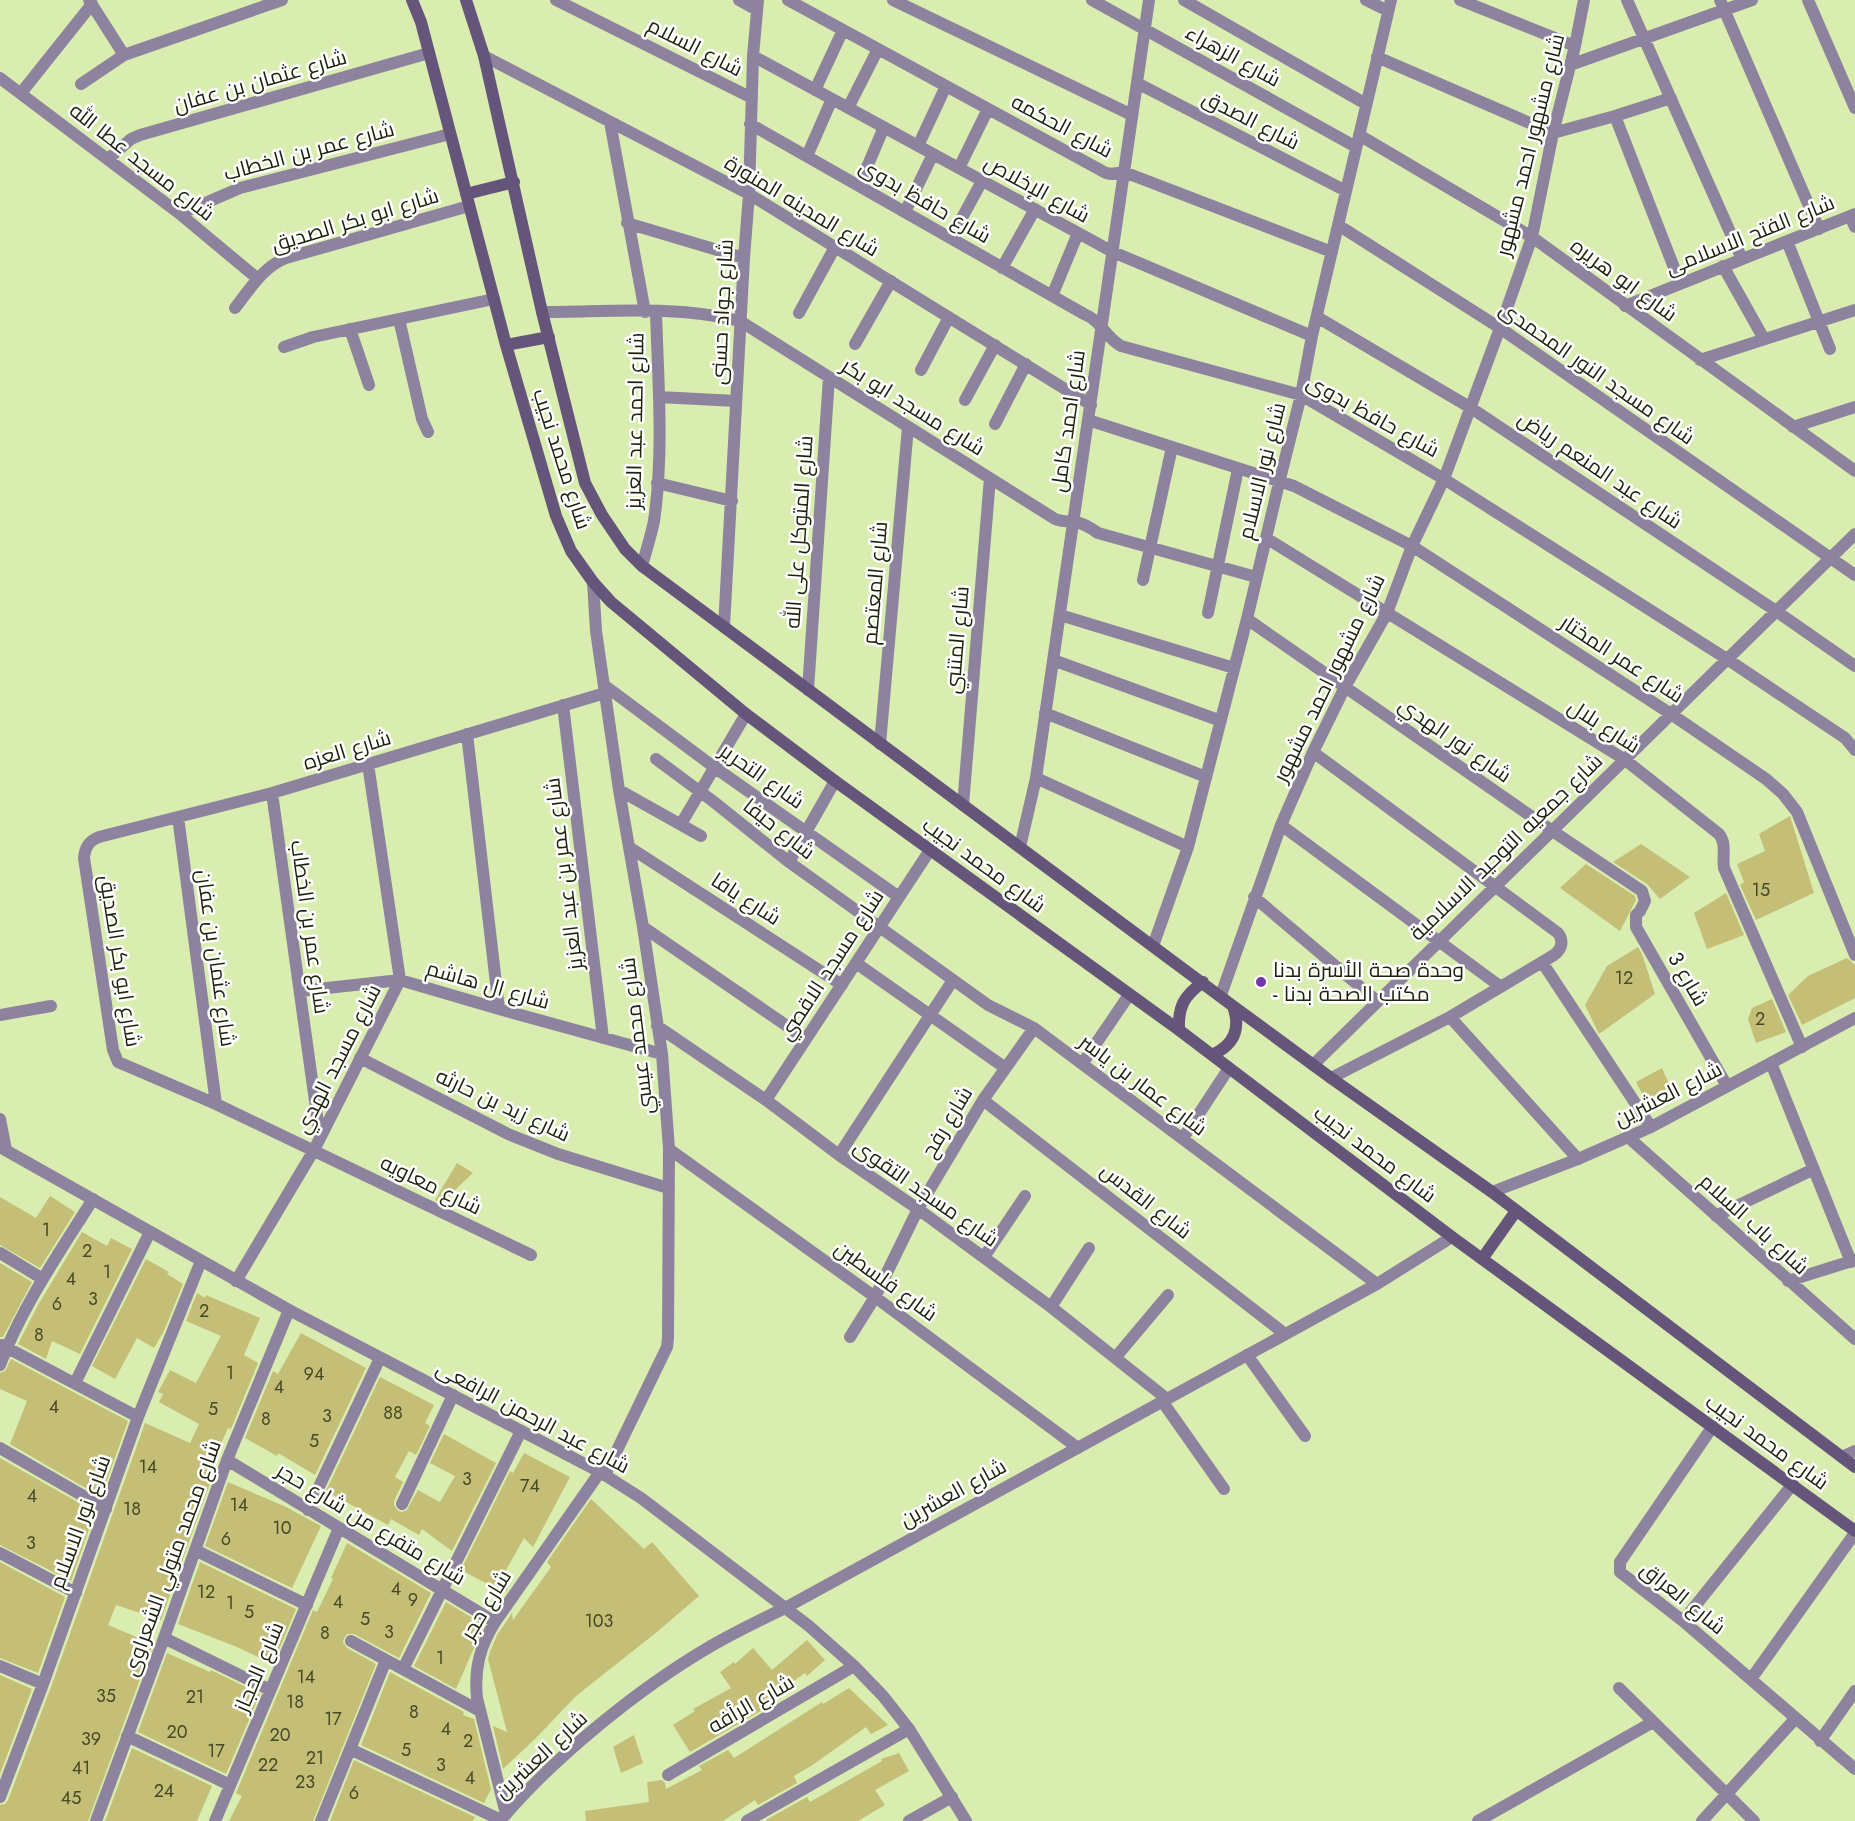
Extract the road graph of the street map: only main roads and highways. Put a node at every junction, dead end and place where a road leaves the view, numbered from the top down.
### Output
1 (412, 0) edge
2 (466, 0) edge
3 (514, 182) junction
4 (468, 200) junction
5 (549, 337) junction
6 (506, 345) junction
7 (1203, 982) junction
8 (1233, 1006) junction
9 (1179, 1030) junction
10 (1212, 1055) junction
11 (1516, 1211) junction
12 (1482, 1259) junction
13 (1855, 1467) edge
14 (1855, 1532) edge

1 - 4 main road, شارع محمد نجيب
2 - 3 main road, شارع محمد نجيب
3 - 4 main road
3 - 5 main road, شارع محمد نجيب
4 - 6 main road, شارع محمد نجيب
5 - 6 main road
5 - 7 main road, شارع محمد نجيب
6 - 9 main road, شارع محمد نجيب
7 - 8 main road, شارع محمد نجيب
7 - 9 main road
8 - 10 main road
8 - 11 main road, شارع محمد نجيب
9 - 10 main road, شارع محمد نجيب
10 - 12 main road, شارع محمد نجيب
11 - 12 main road
11 - 13 main road, شارع محمد نجيب
12 - 14 main road, شارع محمد نجيب

